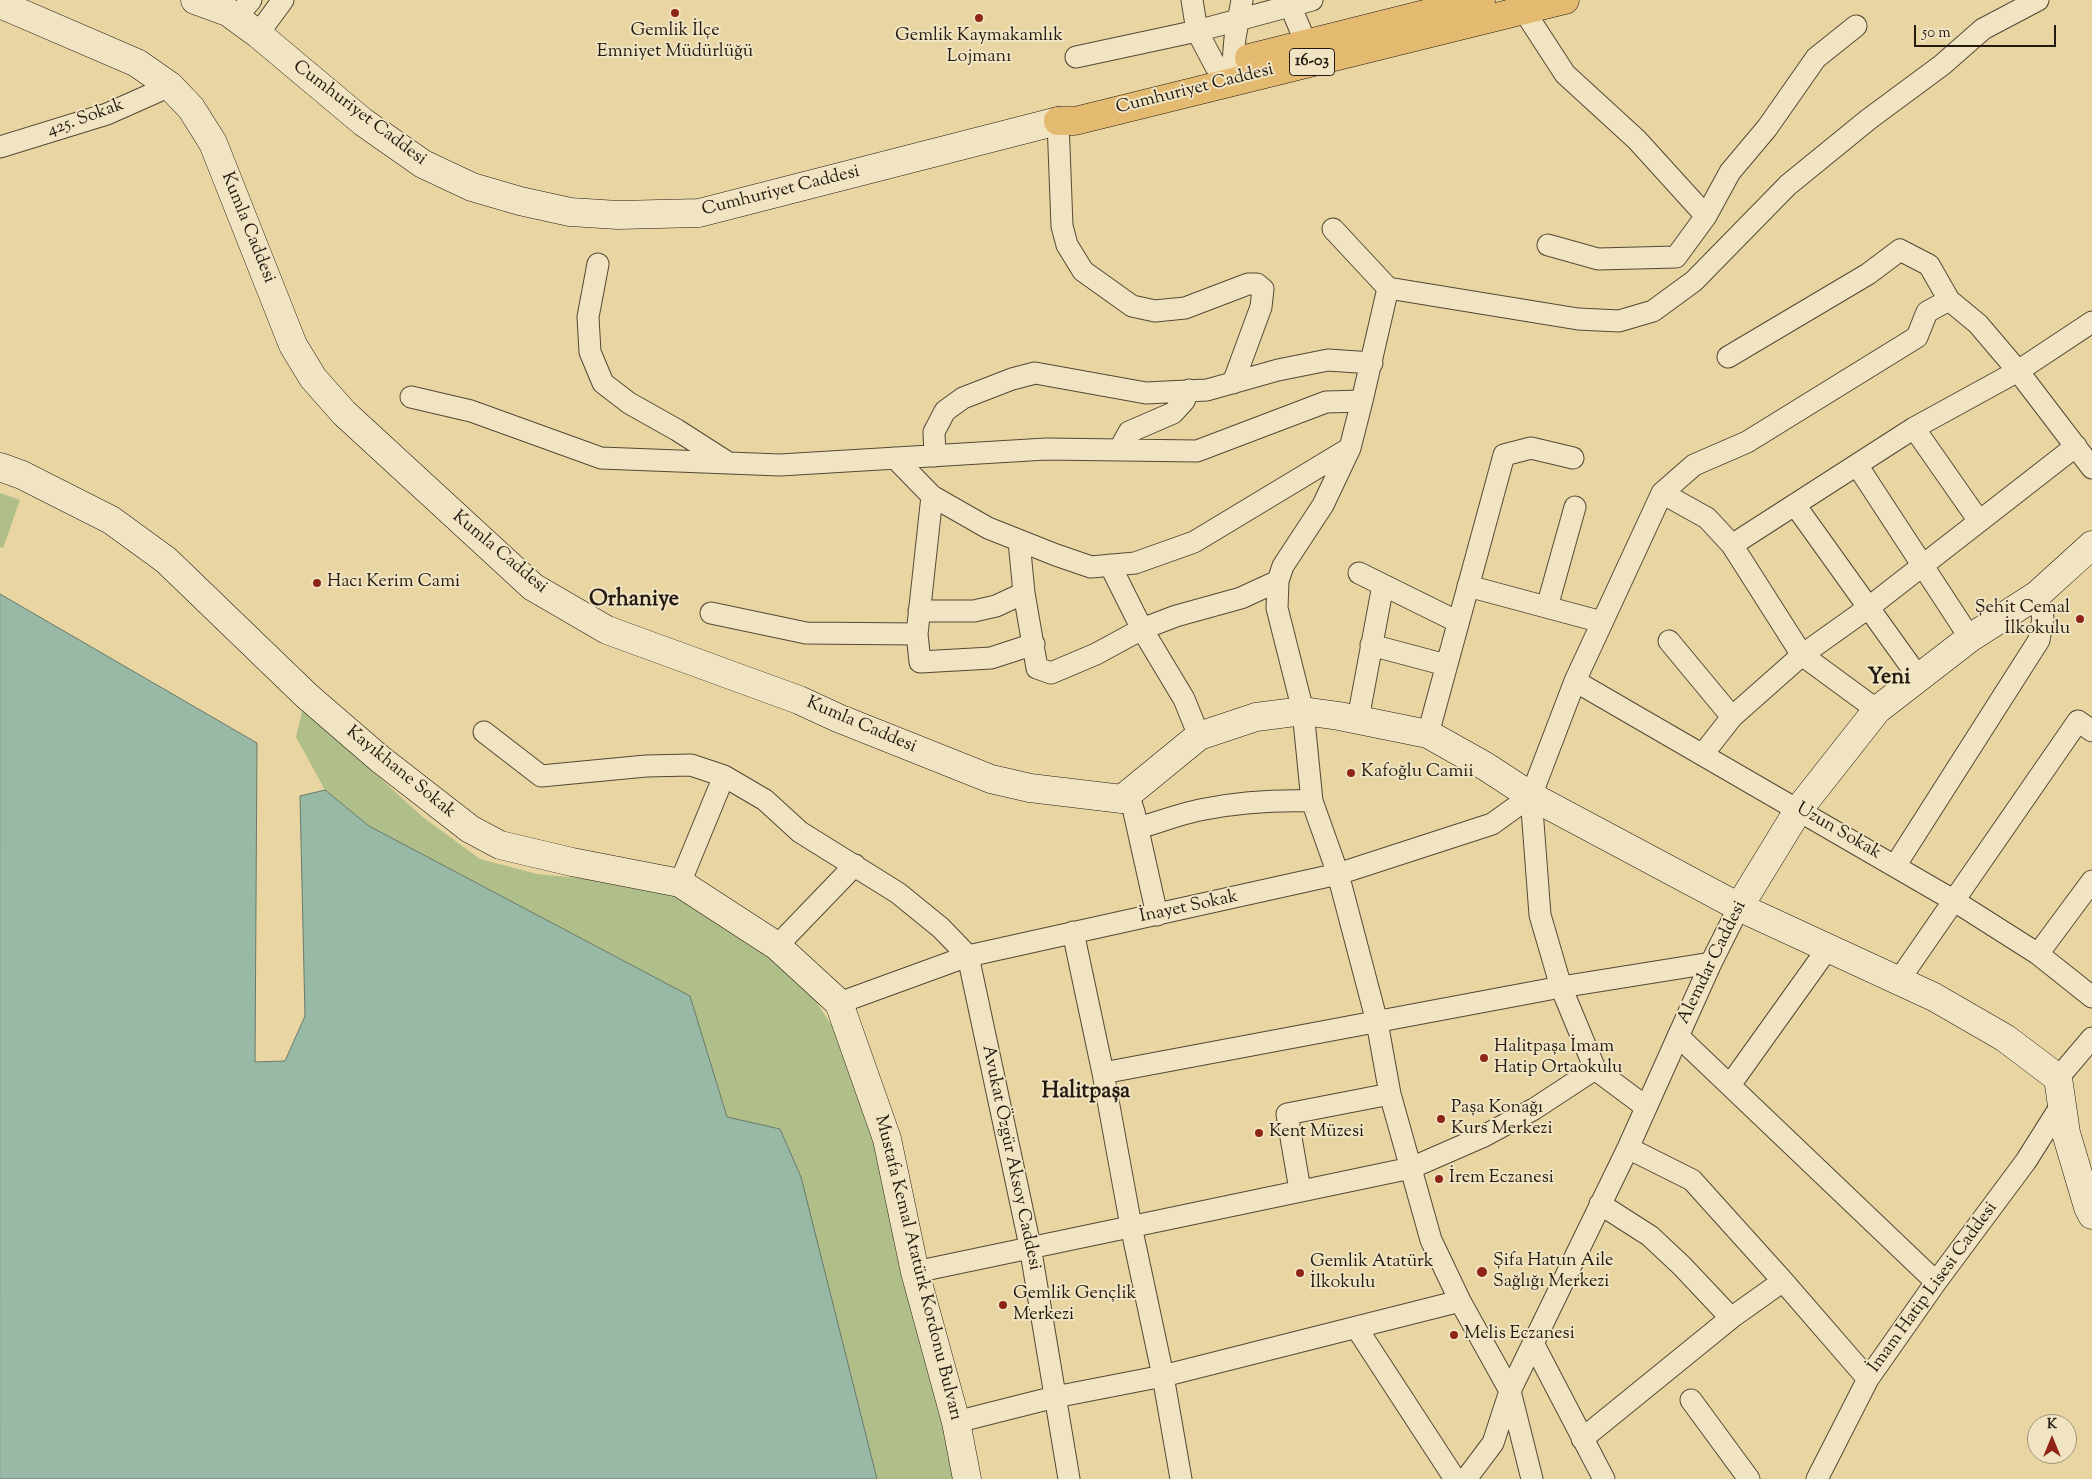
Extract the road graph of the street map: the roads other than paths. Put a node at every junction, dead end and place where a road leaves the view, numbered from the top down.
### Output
1 (195, 0) edge
2 (284, 0) edge
3 (1192, 0) edge
4 (1312, 0) edge
5 (1481, 0) edge
6 (1565, 0) edge
7 (2038, 0) edge
8 (1290, 2) edge
9 (0, 4) edge
10 (1520, 5) edge
11 (234, 8) edge
12 (1240, 10) edge
13 (1856, 26) dead end
14 (1197, 31) junction
15 (258, 34) junction
16 (1306, 42) junction
17 (1076, 58) dead end
18 (1224, 65) junction
19 (170, 86) junction
20 (1058, 121) junction
21 (0, 147) edge
22 (1706, 216) junction
23 (1333, 229) dead end
24 (1548, 245) dead end
25 (1676, 257) junction
26 (598, 264) dead end
27 (1694, 281) junction
28 (1388, 288) junction
29 (1949, 300) junction
30 (2092, 322) edge
31 (1728, 356) dead end
32 (1372, 363) junction
33 (2018, 372) junction
34 (1233, 382) junction
35 (1189, 390) junction
36 (411, 397) dead end
37 (1362, 401) junction
38 (1914, 428) junction
39 (2076, 446) junction
40 (1350, 448) junction
41 (1119, 450) junction
42 (935, 456) junction
43 (895, 458) junction
44 (1572, 458) dead end
45 (728, 463) junction
46 (1857, 465) junction
47 (0, 467) edge
48 (2092, 468) edge
49 (1662, 493) junction
50 (932, 496) junction
51 (1795, 505) junction
52 (1575, 507) dead end
53 (1979, 521) junction
54 (1019, 541) junction
55 (1732, 545) junction
56 (2092, 545) edge
57 (1110, 565) junction
58 (1922, 565) junction
59 (1358, 572) dead end
60 (1278, 581) junction
61 (1383, 585) junction
62 (1468, 586) junction
63 (1024, 593) junction
64 (2037, 595) junction
65 (1547, 607) junction
66 (1868, 608) junction
67 (919, 611) junction
68 (711, 613) dead end
69 (1458, 622) junction
70 (1602, 622) junction
71 (1142, 629) junction
72 (917, 634) junction
73 (1970, 638) junction
74 (1669, 641) dead end
75 (1034, 644) junction
76 (1371, 644) junction
77 (1802, 655) junction
78 (1446, 665) junction
79 (1919, 678) junction
80 (1575, 681) junction
81 (1877, 710) junction
82 (1303, 711) junction
83 (1732, 717) junction
84 (1358, 719) junction
85 (2092, 731) edge
86 (484, 732) dead end
87 (1428, 734) junction
88 (1199, 736) junction
89 (1703, 754) junction
90 (724, 776) junction
91 (1531, 796) junction
92 (1122, 799) junction
93 (1312, 801) junction
94 (1799, 809) junction
95 (1138, 828) junction
96 (856, 865) junction
97 (1895, 866) junction
98 (1338, 874) junction
99 (2092, 881) edge
100 (680, 883) junction
101 (1953, 900) junction
102 (1739, 907) junction
103 (1157, 915) junction
104 (1073, 932) junction
105 (777, 946) junction
106 (1828, 948) junction
107 (2038, 954) junction
108 (968, 956) junction
109 (1711, 963) junction
110 (1899, 980) junction
111 (1561, 987) junction
112 (2092, 997) edge
113 (839, 1003) junction
114 (1378, 1022) junction
115 (1678, 1036) junction
116 (2092, 1038) edge
117 (1595, 1069) junction
118 (1103, 1073) junction
119 (1730, 1085) junction
120 (2060, 1091) junction
121 (1390, 1094) junction
122 (1646, 1107) junction
123 (1628, 1148) junction
124 (1411, 1168) junction
125 (1300, 1190) junction
126 (1600, 1204) junction
127 (2092, 1215) edge
128 (1132, 1226) junction
129 (1030, 1246) junction
130 (915, 1272) junction
131 (1783, 1281) junction
132 (1936, 1282) junction
133 (1460, 1301) junction
134 (1731, 1318) junction
135 (1356, 1327) junction
136 (1533, 1343) junction
137 (1163, 1376) junction
138 (1868, 1379) junction
139 (1510, 1391) junction
140 (1055, 1396) junction
141 (1691, 1400) dead end
142 (956, 1422) junction
143 (1582, 1439) junction
144 (967, 1479) edge
145 (1069, 1479) edge
146 (1181, 1479) edge
147 (1455, 1479) edge
148 (1466, 1479) edge
149 (1532, 1479) edge
150 (1604, 1479) edge
151 (1749, 1479) edge
152 (1817, 1479) edge

1 - 11 street, 16-03
2 - 15 street
3 - 14 street
4 - 8 street
5 - 16 main road, Cumhuriyet Caddesi / 16-03
6 - 10 main road, Cumhuriyet Caddesi / 16-03
7 - 27 street
8 - 12 street
8 - 16 street
9 - 19 street, Kumla Caddesi
10 - 20 main road, Cumhuriyet Caddesi / 16-03
10 - 22 street
11 - 15 street, Cumhuriyet Caddesi / 16-03
12 - 14 street
12 - 18 street
13 - 22 street
14 - 17 street
14 - 18 street
15 - 20 street, Cumhuriyet Caddesi / 16-03
16 - 18 main road, Cumhuriyet Caddesi / 16-03
18 - 20 main road, Cumhuriyet Caddesi / 16-03
19 - 21 street, 425. Sokak
19 - 92 street, Kumla Caddesi
20 - 34 street
22 - 25 street
23 - 28 street
24 - 25 street
25 - 27 street
26 - 45 street
27 - 28 street
28 - 32 street
29 - 31 street
29 - 33 street
29 - 49 street
30 - 33 street
32 - 34 street
32 - 37 street
33 - 38 street
33 - 39 street
34 - 35 street
35 - 41 street
35 - 42 street
36 - 45 street
37 - 40 street
37 - 41 street
38 - 46 street
38 - 53 street
39 - 48 street
39 - 53 street
40 - 57 street
40 - 60 street
41 - 42 street
42 - 43 street
43 - 45 street
43 - 50 street
44 - 62 street
46 - 51 street
46 - 58 street
47 - 100 street, Kayıkhane Sokak
49 - 55 street
49 - 70 street
50 - 54 street
50 - 67 street
51 - 55 street
51 - 66 street
52 - 65 street
53 - 58 street
54 - 57 street
54 - 63 street
55 - 77 street
56 - 64 street, Alemdar Caddesi
57 - 71 street
58 - 66 street
58 - 73 street
59 - 61 street
60 - 71 street
60 - 82 street
61 - 69 street
61 - 76 street
62 - 65 street
62 - 69 street
63 - 67 street
63 - 75 street
64 - 73 street, Alemdar Caddesi
64 - 97 street
65 - 70 street
66 - 77 street
66 - 79 street
67 - 72 street
68 - 72 street
69 - 78 street
70 - 80 street
71 - 75 street
71 - 88 street
72 - 75 street
73 - 79 street, Alemdar Caddesi
74 - 83 street
76 - 78 street
76 - 84 street
77 - 81 street
77 - 83 street
78 - 87 street
79 - 81 street, Alemdar Caddesi
80 - 89 street, Uzun Sokak
80 - 91 street
81 - 94 street, Alemdar Caddesi
82 - 84 street
82 - 88 street
82 - 93 street
83 - 89 street
84 - 87 street
85 - 101 street
86 - 90 street
87 - 91 street
88 - 92 street
89 - 94 street, Uzun Sokak
90 - 96 street
90 - 100 street
91 - 98 street, İnayet Sokak
91 - 102 street
91 - 111 street
92 - 95 street
93 - 95 street
93 - 98 street
94 - 97 street, Uzun Sokak
94 - 102 street, Alemdar Caddesi
95 - 103 street
96 - 105 street
96 - 108 street
97 - 101 street, Uzun Sokak
98 - 103 street, İnayet Sokak
98 - 114 street
99 - 107 street
100 - 105 street, Kayıkhane Sokak
101 - 107 street, Uzun Sokak
101 - 110 street
102 - 106 street
102 - 109 street, Alemdar Caddesi
103 - 104 street, İnayet Sokak
104 - 108 street, İnayet Sokak
104 - 118 street
105 - 113 street, Kayıkhane Sokak
106 - 110 street
106 - 119 street
107 - 112 street, Uzun Sokak
108 - 113 street, İnayet Sokak
108 - 129 street, Avukat Özgür Aksoy Caddesi
109 - 111 street
109 - 115 street, Alemdar Caddesi
110 - 120 street
111 - 114 street
111 - 117 street
113 - 130 street, Mustafa Kemal Atatürk Kordonu Bulvarı
114 - 118 street
114 - 121 street
115 - 119 street
115 - 122 street, Alemdar Caddesi
116 - 120 street, İmam Hatip Lisesi Caddesi
117 - 122 street
117 - 124 street
118 - 128 street
119 - 132 street
120 - 127 street
120 - 132 street, İmam Hatip Lisesi Caddesi
121 - 124 street
121 - 125 street
122 - 123 street, Alemdar Caddesi
123 - 126 street, Alemdar Caddesi
123 - 131 street
124 - 125 street
124 - 133 street
125 - 128 street
126 - 134 street
126 - 136 street, Alemdar Caddesi
128 - 129 street
128 - 137 street
129 - 130 street
129 - 140 street, Avukat Özgür Aksoy Caddesi
130 - 142 street, Mustafa Kemal Atatürk Kordonu Bulvarı
131 - 134 street
131 - 138 street
132 - 138 street, İmam Hatip Lisesi Caddesi
133 - 135 street
133 - 139 street
134 - 143 street
135 - 137 street
135 - 147 street
136 - 139 street, Alemdar Caddesi
136 - 143 street
137 - 140 street
137 - 146 street
138 - 152 street, İmam Hatip Lisesi Caddesi
139 - 148 street, Alemdar Caddesi
139 - 149 street
140 - 142 street
140 - 145 street, Avukat Özgür Aksoy Caddesi
141 - 151 street
142 - 144 street, Mustafa Kemal Atatürk Kordonu Bulvarı
143 - 150 street

